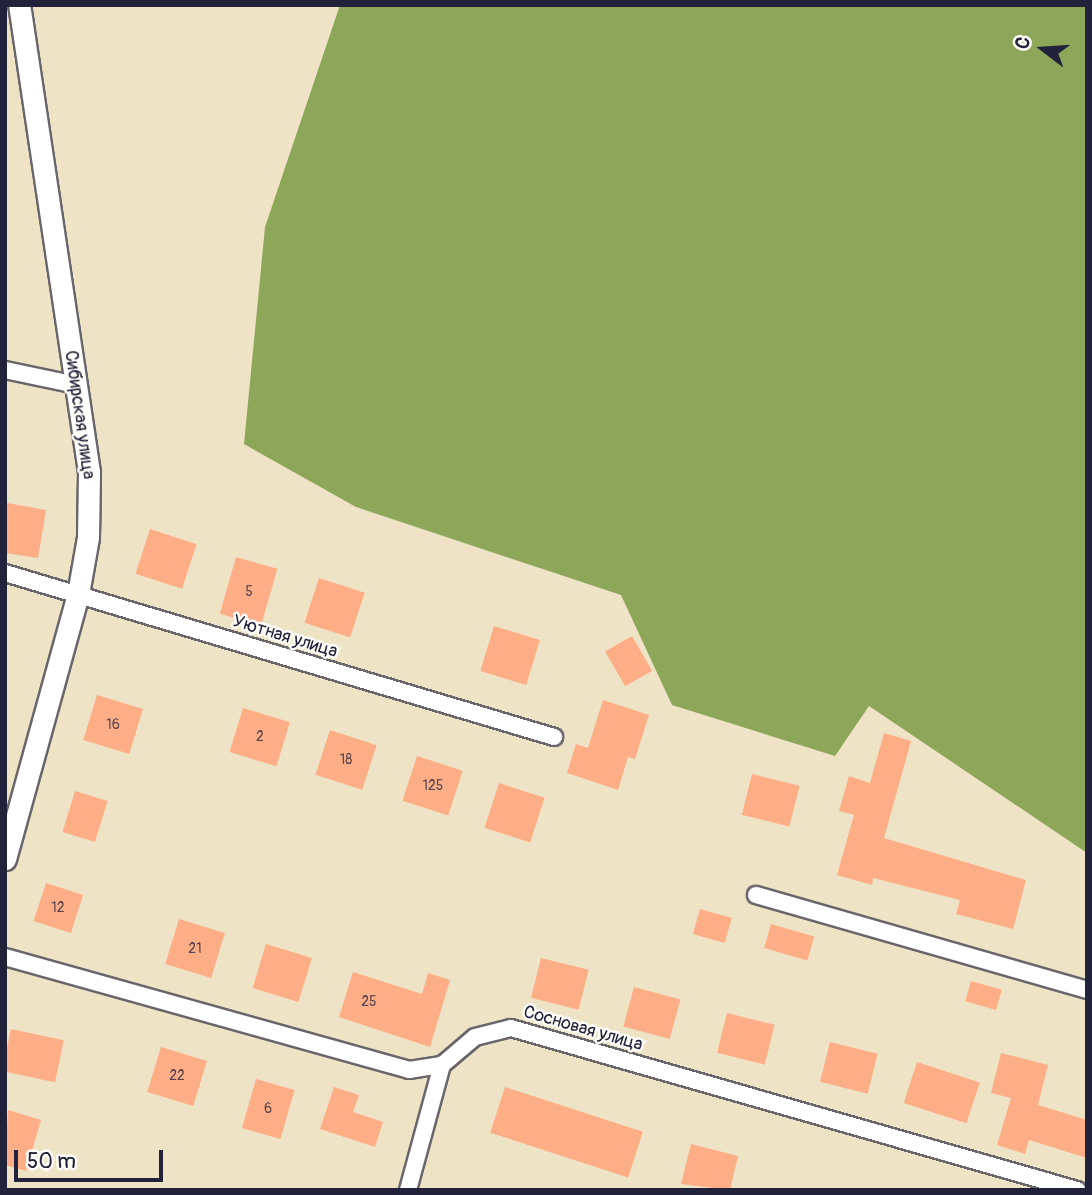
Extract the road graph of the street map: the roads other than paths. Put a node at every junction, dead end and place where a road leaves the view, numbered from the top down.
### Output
1 (19, 5) edge
2 (5, 370) edge
3 (76, 385) junction
4 (5, 573) edge
5 (78, 594) junction
6 (554, 737) dead end
7 (5, 859) edge
8 (755, 895) dead end
9 (5, 957) edge
10 (1087, 990) edge
11 (442, 1065) junction
12 (408, 1190) edge
13 (1077, 1190) edge

1 - 3 street, Сибирская улица
2 - 3 street
3 - 5 street, Сибирская улица
4 - 5 street, Уютная улица
5 - 6 street, Уютная улица
5 - 7 street, Сибирская улица
8 - 10 street
9 - 11 street
11 - 12 street
11 - 13 street, Сосновая улица

